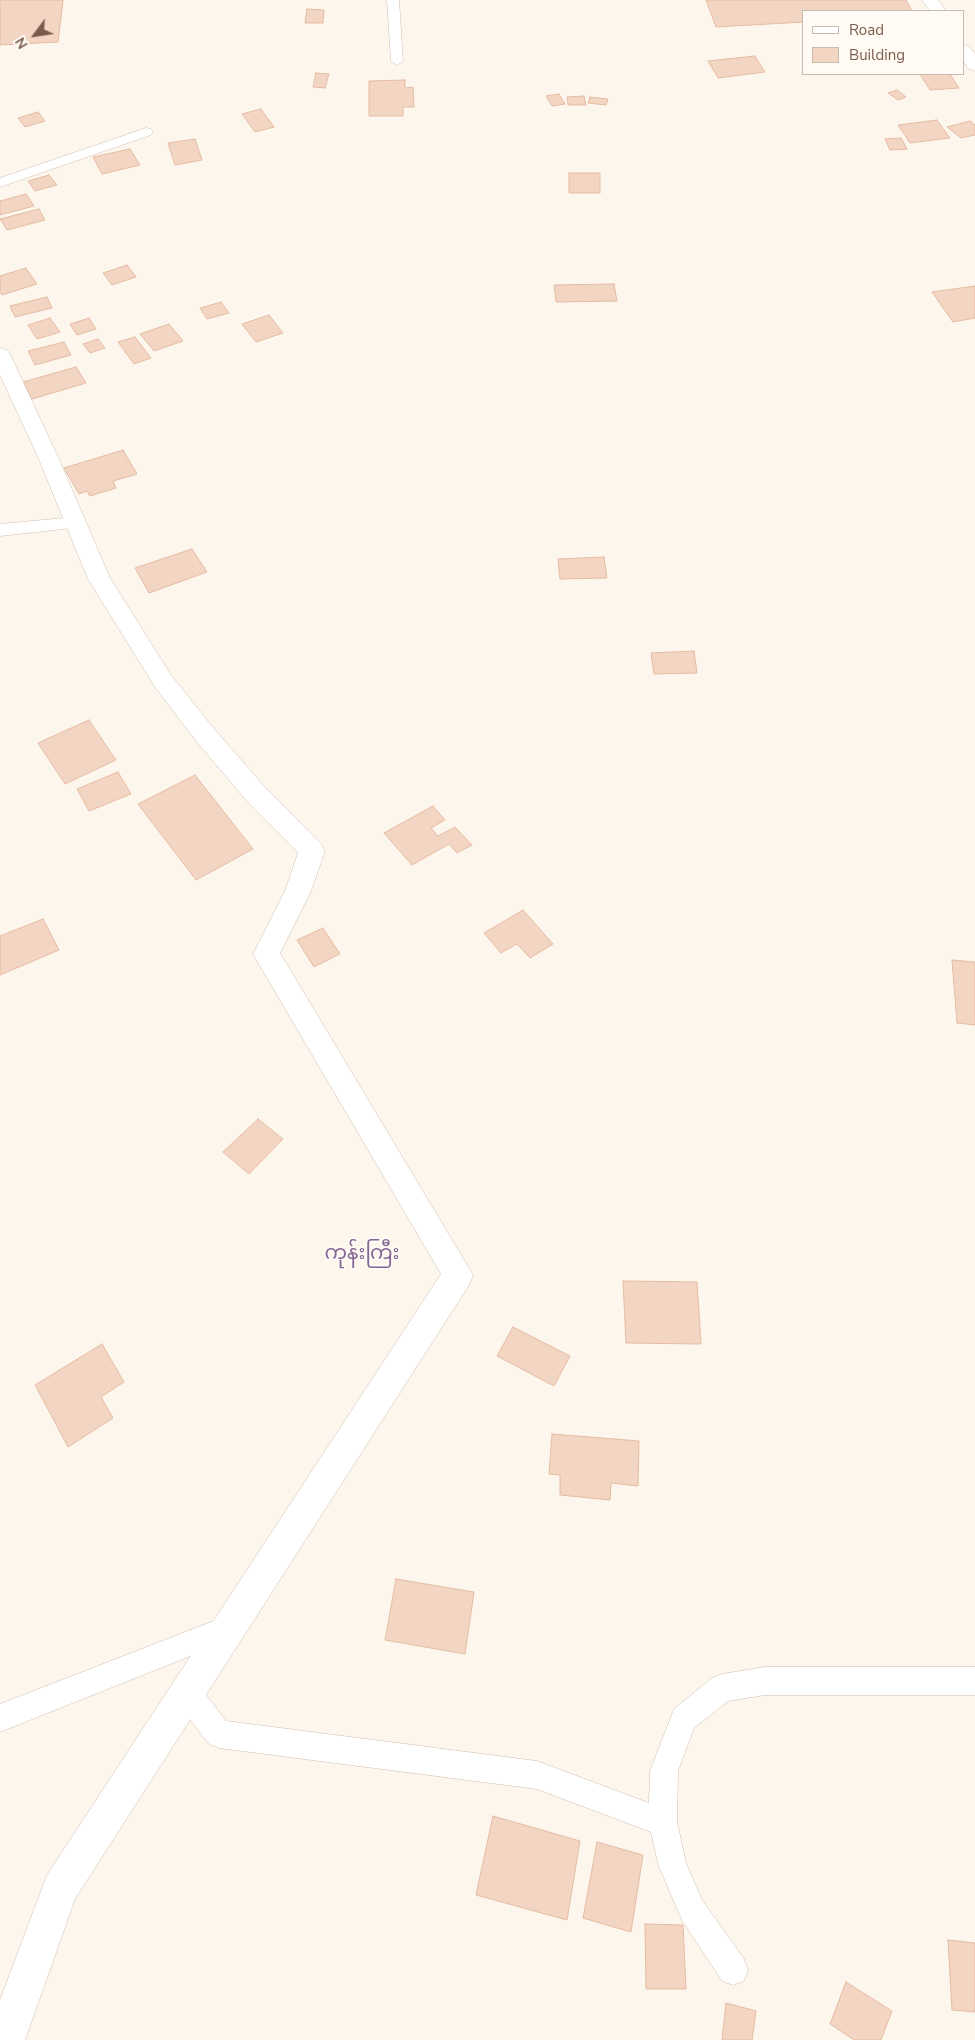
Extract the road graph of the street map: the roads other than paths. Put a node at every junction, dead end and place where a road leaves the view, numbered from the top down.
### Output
1 (393, 0) edge
2 (965, 51) edge
3 (397, 61) dead end
4 (975, 66) edge
5 (146, 132) dead end
6 (0, 183) edge
7 (0, 354) edge
8 (76, 522) junction
9 (0, 530) edge
10 (229, 1628) junction
11 (975, 1682) edge
12 (187, 1693) junction
13 (0, 1718) edge
14 (663, 1822) junction
15 (733, 1970) dead end
16 (5, 2040) edge

1 - 3 lane
2 - 4 street
5 - 6 lane
7 - 8 street
8 - 9 lane
8 - 10 street
10 - 12 street
10 - 13 lane
11 - 14 lane
12 - 14 lane
12 - 16 street
14 - 15 lane

